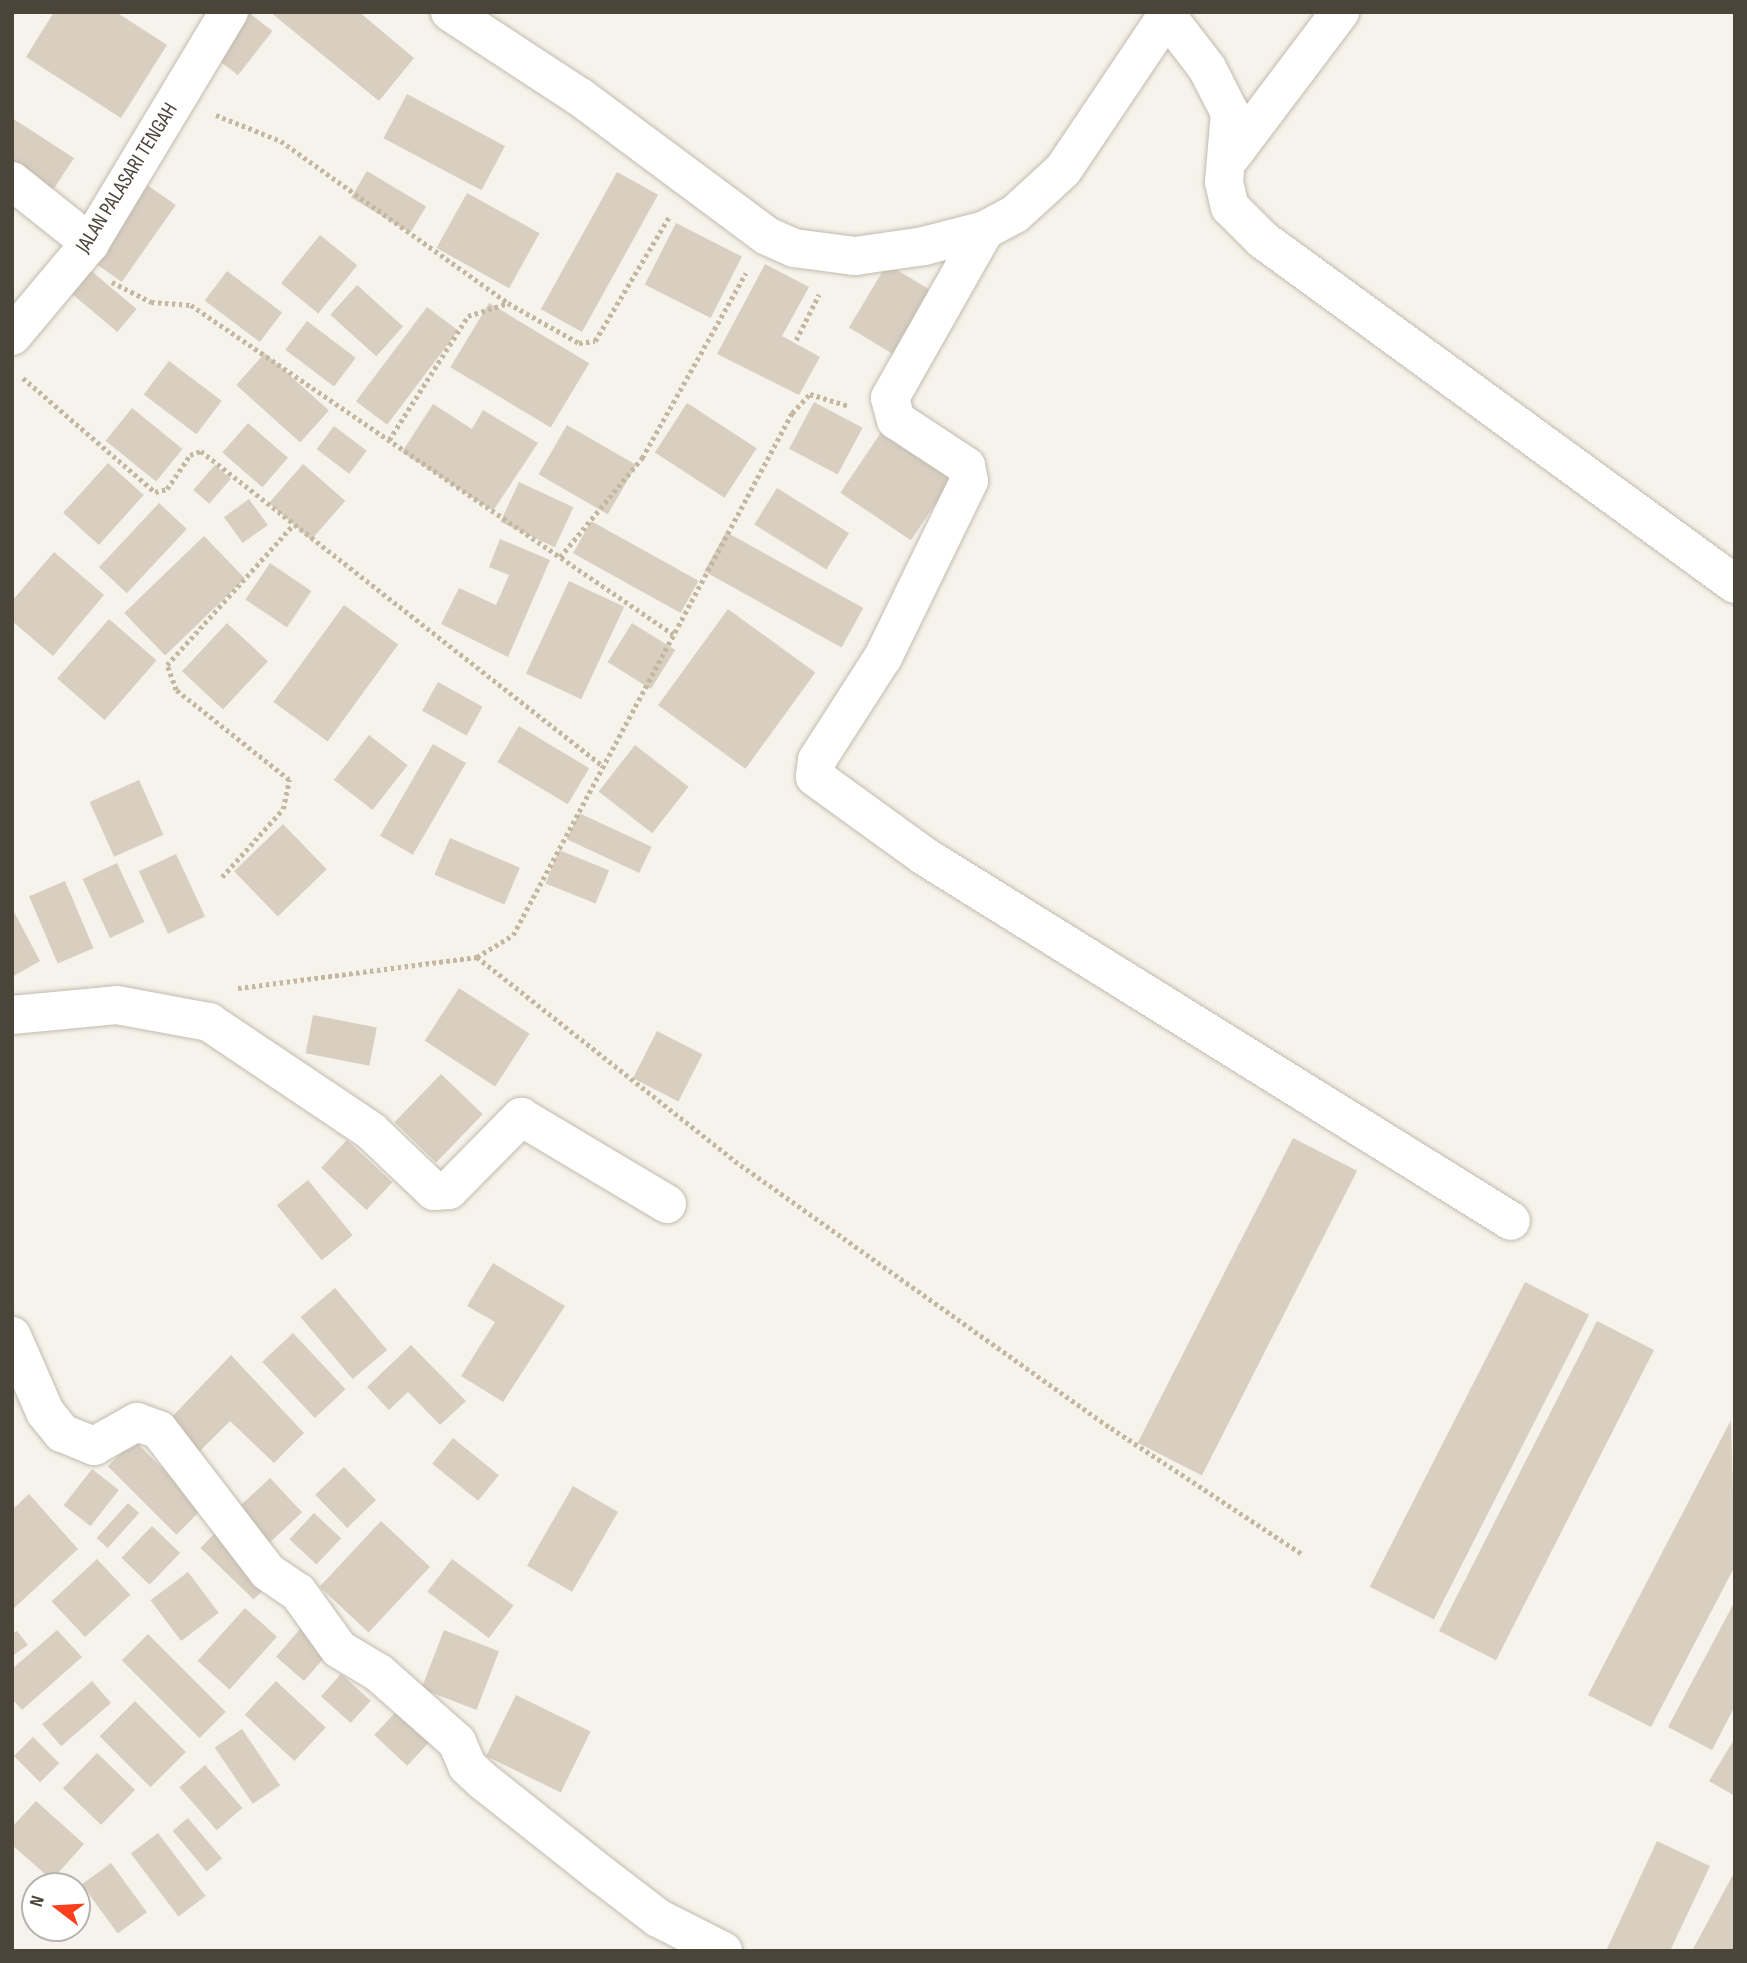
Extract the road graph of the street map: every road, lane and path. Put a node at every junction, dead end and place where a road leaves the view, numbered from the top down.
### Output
1 (229, 12) edge
2 (450, 12) edge
3 (1340, 12) edge
4 (1168, 14) edge
5 (170, 111) junction
6 (1230, 158) junction
7 (691, 180) junction
8 (12, 181) edge
9 (985, 230) junction
10 (767, 236) junction
11 (84, 249) junction
12 (508, 303) junction
13 (12, 336) edge
14 (12, 369) edge
15 (890, 398) junction
16 (389, 440) junction
17 (292, 526) junction
18 (560, 557) junction
19 (1735, 584) edge
20 (673, 634) junction
21 (603, 766) junction
22 (222, 877) dead end
23 (477, 957) junction
24 (226, 989) dead end
25 (12, 1015) edge
26 (667, 1204) dead end
27 (1511, 1221) dead end
28 (12, 1336) edge
29 (1302, 1554) dead end
30 (723, 1951) edge

1 - 5 street, JALAN PALASARI TENGAH
2 - 7 street
3 - 6 street
4 - 6 street
4 - 9 street
5 - 11 street, JALAN PALASARI TENGAH
5 - 12 path
6 - 19 street
7 - 10 street
7 - 12 path
8 - 11 street
9 - 10 street
9 - 15 street
10 - 18 path
11 - 13 street, JALAN PALASARI TENGAH
11 - 16 path
12 - 16 path
14 - 17 path
15 - 20 path
15 - 27 street
16 - 18 path
17 - 21 path
17 - 22 path
18 - 20 path
20 - 21 path
21 - 23 path
23 - 24 path
23 - 29 path
25 - 26 street
28 - 30 street

